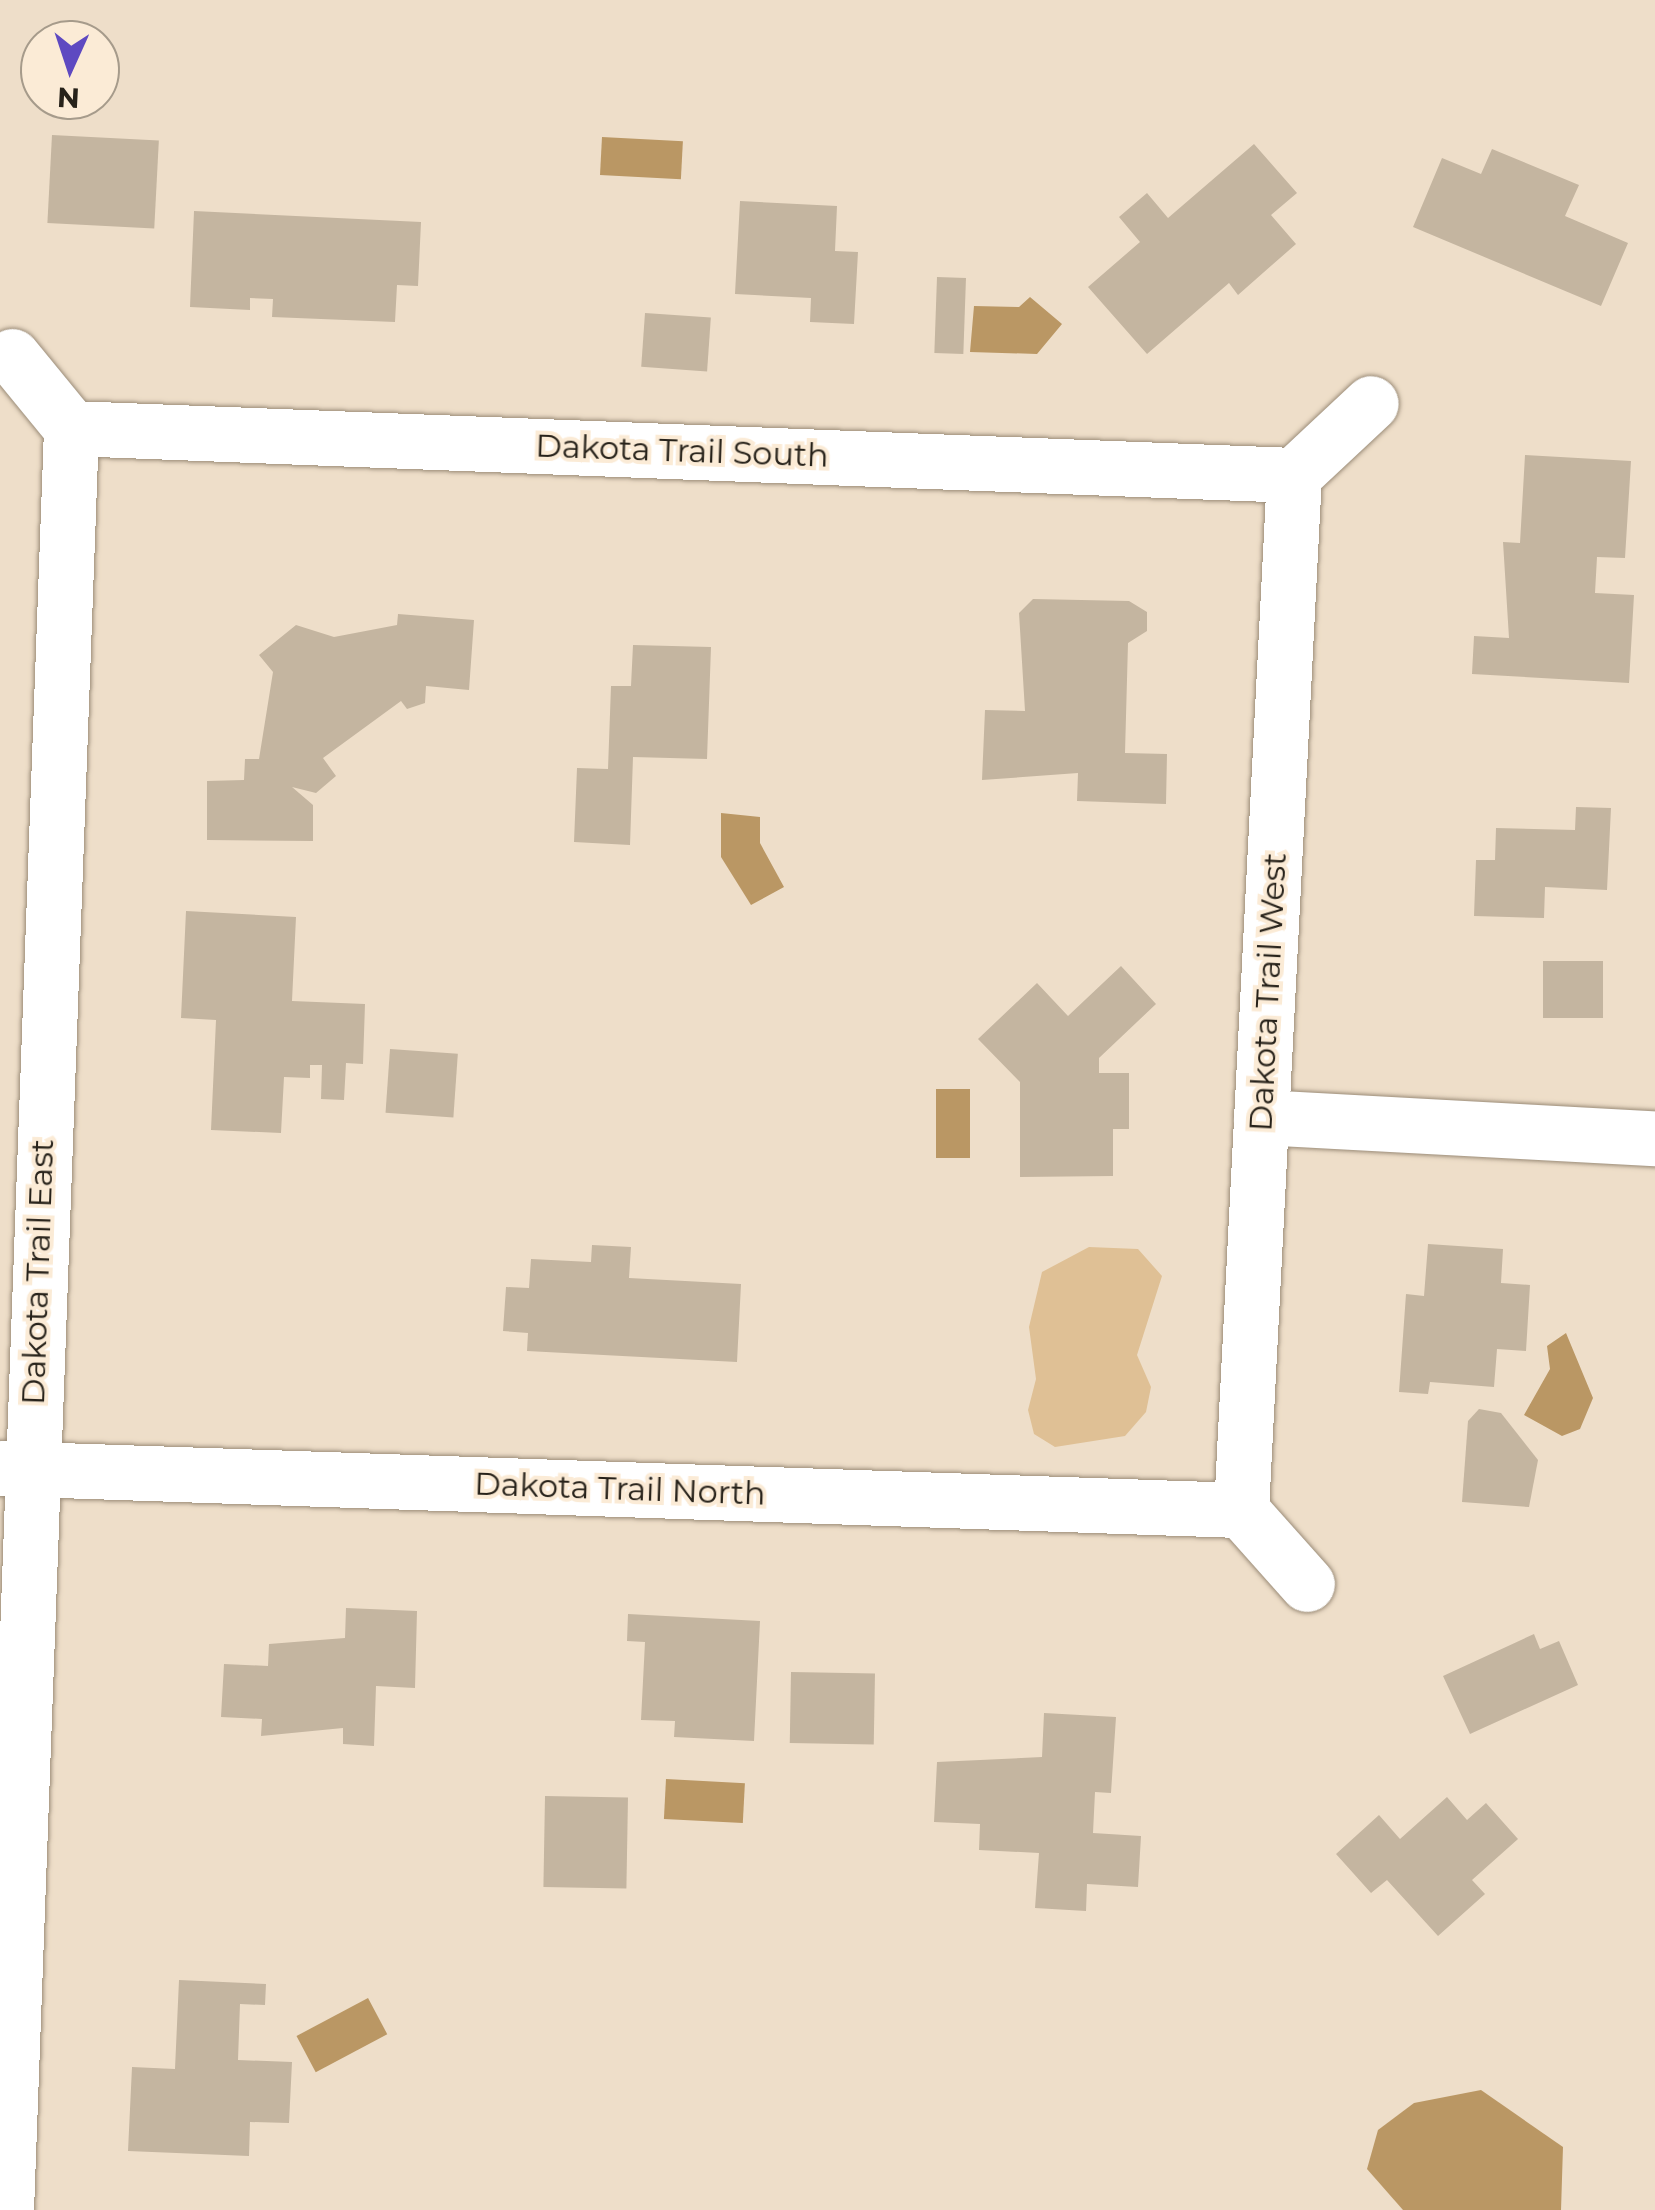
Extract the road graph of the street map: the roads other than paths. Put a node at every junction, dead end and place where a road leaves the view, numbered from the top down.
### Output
1 (12, 356) dead end
2 (1371, 404) dead end
3 (71, 428) junction
4 (1294, 475) junction
5 (1261, 1116) junction
6 (1655, 1138) edge
7 (15, 1468) edge
8 (1240, 1510) junction
9 (1307, 1584) dead end
10 (6, 2210) edge

1 - 3 street
2 - 4 street
3 - 4 street, Dakota Trail South
3 - 7 street, Dakota Trail East
4 - 5 street, Dakota Trail West
5 - 6 street
5 - 8 street, Dakota Trail West
7 - 8 street, Dakota Trail North
7 - 10 street, Dakota Trail East
8 - 9 street

